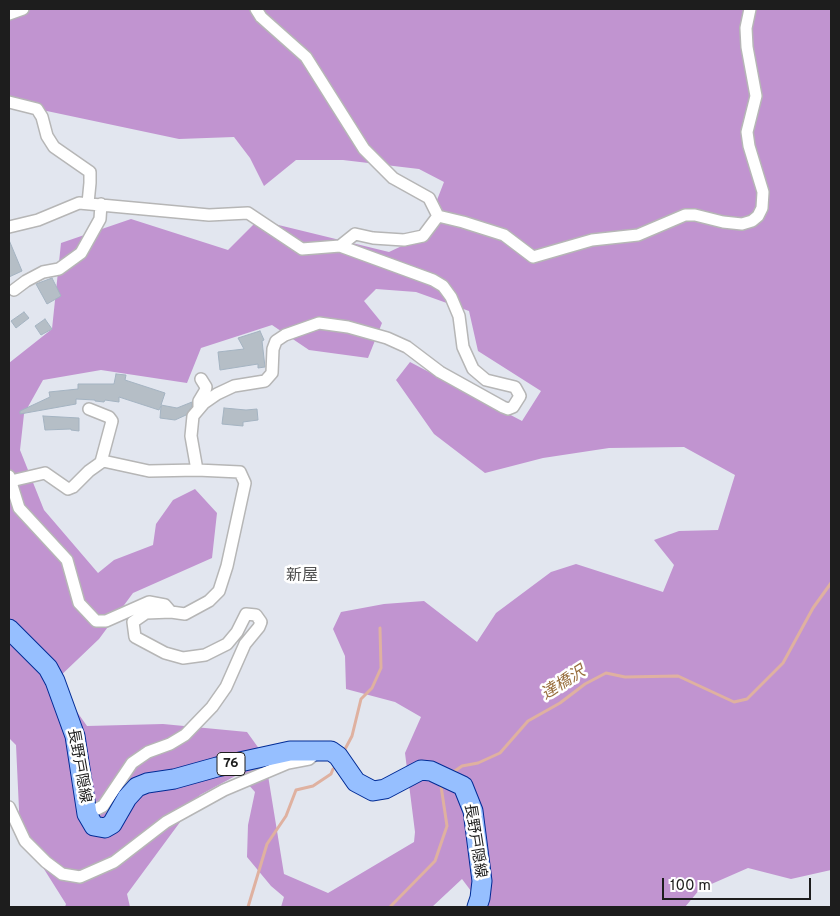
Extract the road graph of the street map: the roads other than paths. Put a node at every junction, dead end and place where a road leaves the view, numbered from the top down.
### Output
1 (23, 9) edge
2 (256, 9) edge
3 (750, 9) edge
4 (9, 14) edge
5 (9, 102) edge
6 (88, 203) junction
7 (101, 204) junction
8 (438, 216) junction
9 (9, 227) edge
10 (340, 246) junction
11 (29, 287) dead end
12 (12, 292) edge
13 (201, 379) dead end
14 (199, 408) junction
15 (89, 409) dead end
16 (101, 462) junction
17 (197, 470) junction
18 (10, 479) edge
19 (171, 612) junction
20 (9, 630) edge
21 (318, 752) junction
22 (9, 807) edge
23 (86, 814) junction
24 (477, 907) edge

1 - 4 street
2 - 8 street
3 - 8 street
5 - 6 street
6 - 7 street
6 - 9 street
7 - 10 street
7 - 12 street
8 - 10 street
10 - 14 street
11 - 12 street
13 - 14 street
14 - 17 street
15 - 16 street
16 - 17 street
16 - 18 street
17 - 19 street
18 - 19 street
19 - 23 street
20 - 23 main road, 長野戸隠線
21 - 22 street
21 - 23 main road, 長野戸隠線 / 76
21 - 24 main road, 長野戸隠線 / 76

